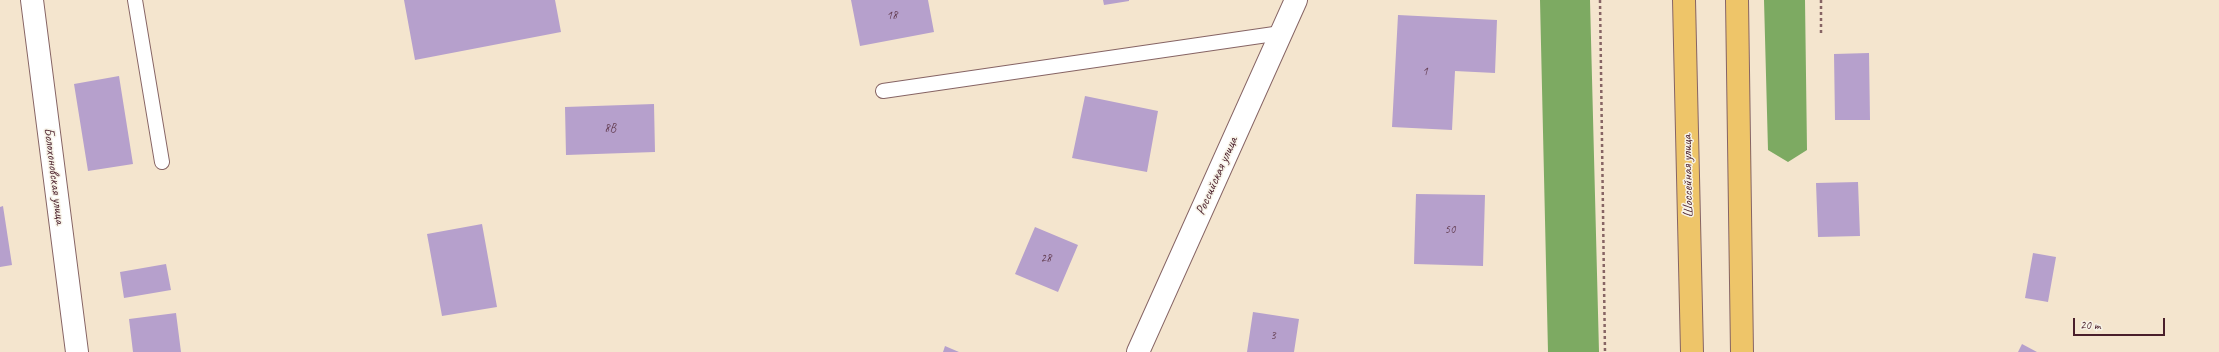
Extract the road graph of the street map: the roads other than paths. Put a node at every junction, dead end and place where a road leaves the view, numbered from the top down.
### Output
1 (32, 0) edge
2 (135, 0) edge
3 (1296, 0) edge
4 (1684, 0) edge
5 (1737, 0) edge
6 (1281, 33) junction
7 (883, 91) dead end
8 (162, 162) dead end
9 (77, 352) edge
10 (1138, 352) edge
11 (1692, 352) edge
12 (1742, 352) edge

1 - 9 street, Болохоновская улица
2 - 8 lane
3 - 6 street, Российская улица
4 - 11 main road, Шоссейная улица
5 - 12 main road
6 - 7 lane
6 - 10 street, Российская улица

